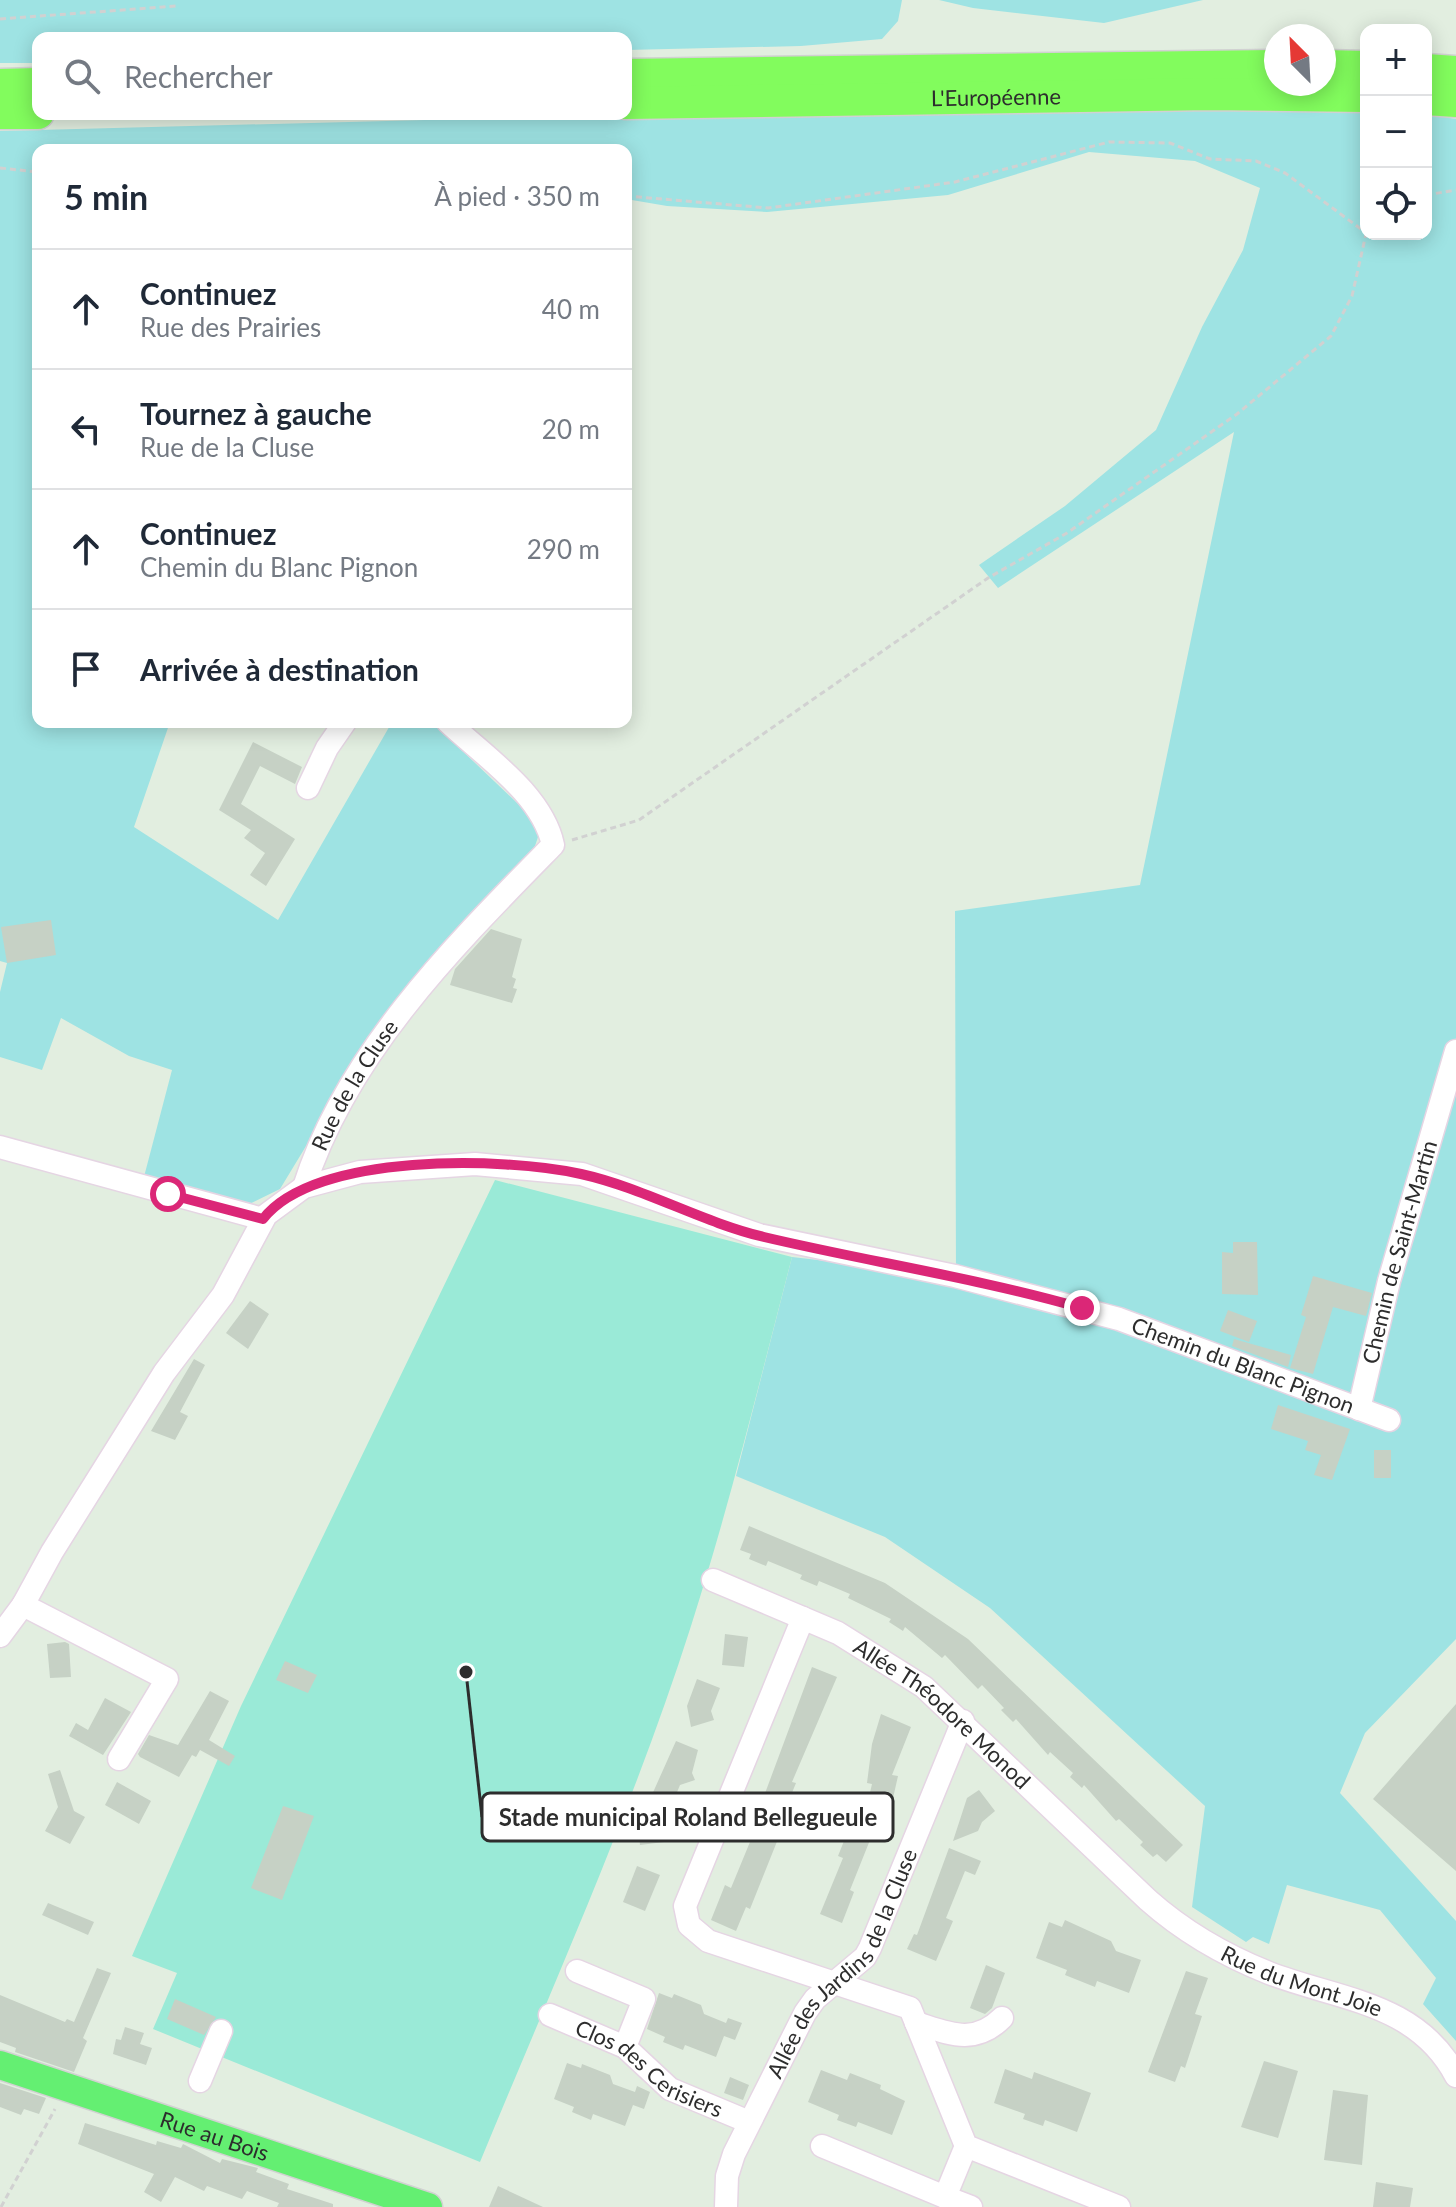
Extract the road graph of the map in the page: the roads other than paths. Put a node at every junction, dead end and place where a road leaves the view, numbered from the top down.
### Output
1 (1264, 66) edge
2 (1336, 66) edge
3 (1360, 67) edge
4 (1432, 70) edge
5 (1456, 72) edge
6 (632, 75) edge
7 (32, 84) edge
8 (0, 85) edge
9 (1360, 96) edge
10 (1432, 99) edge
11 (1456, 101) edge
12 (632, 103) edge
13 (0, 113) edge
14 (32, 113) edge
15 (341, 728) edge
16 (454, 728) edge
17 (308, 788) dead end
18 (1456, 1051) edge
19 (0, 1147) edge
20 (304, 1187) junction
21 (263, 1219) junction
22 (1359, 1409) junction
23 (1389, 1420) dead end
24 (713, 1580) dead end
25 (23, 1605) junction
26 (803, 1618) junction
27 (0, 1636) edge
28 (963, 1721) junction
29 (119, 1759) dead end
30 (1139, 1891) joint
31 (577, 1971) dead end
32 (834, 1983) junction
33 (550, 2015) dead end
34 (1002, 2018) dead end
35 (916, 2023) junction
36 (221, 2031) dead end
37 (625, 2047) junction
38 (0, 2065) edge
39 (1456, 2076) edge
40 (200, 2081) dead end
41 (749, 2122) junction
42 (822, 2146) dead end
43 (966, 2146) junction
44 (945, 2197) junction
45 (422, 2206) edge
46 (726, 2207) edge
47 (971, 2207) edge
48 (1119, 2207) edge

1 - 6 highway, L'Européenne
2 - 3 highway
4 - 5 highway
7 - 8 highway
9 - 12 highway, L'Européenne
10 - 11 highway
13 - 14 highway
15 - 17 street
16 - 20 street, Rue de la Cluse
18 - 22 street, Chemin de Saint-Martin
19 - 21 street
20 - 21 street
20 - 22 street, Chemin du Blanc Pignon
21 - 25 street
22 - 23 street, Chemin du Blanc Pignon
24 - 26 street, Allée Théodore Monod
25 - 27 street
25 - 29 street
26 - 28 street, Allée Théodore Monod
26 - 32 street
28 - 30 street, Allée Théodore Monod
28 - 32 street, Allée des Jardins de la Cluse
30 - 39 street, Rue du Mont Joie
31 - 37 street
32 - 35 street
32 - 41 street, Allée des Jardins de la Cluse
33 - 37 street, Clos des Cerisiers
34 - 35 street
35 - 43 street
36 - 40 street
37 - 41 street, Clos des Cerisiers
38 - 45 main road, Rue au Bois
41 - 46 street, Allée des Jardins de la Cluse
42 - 44 street
43 - 44 street
43 - 48 street
44 - 47 street

